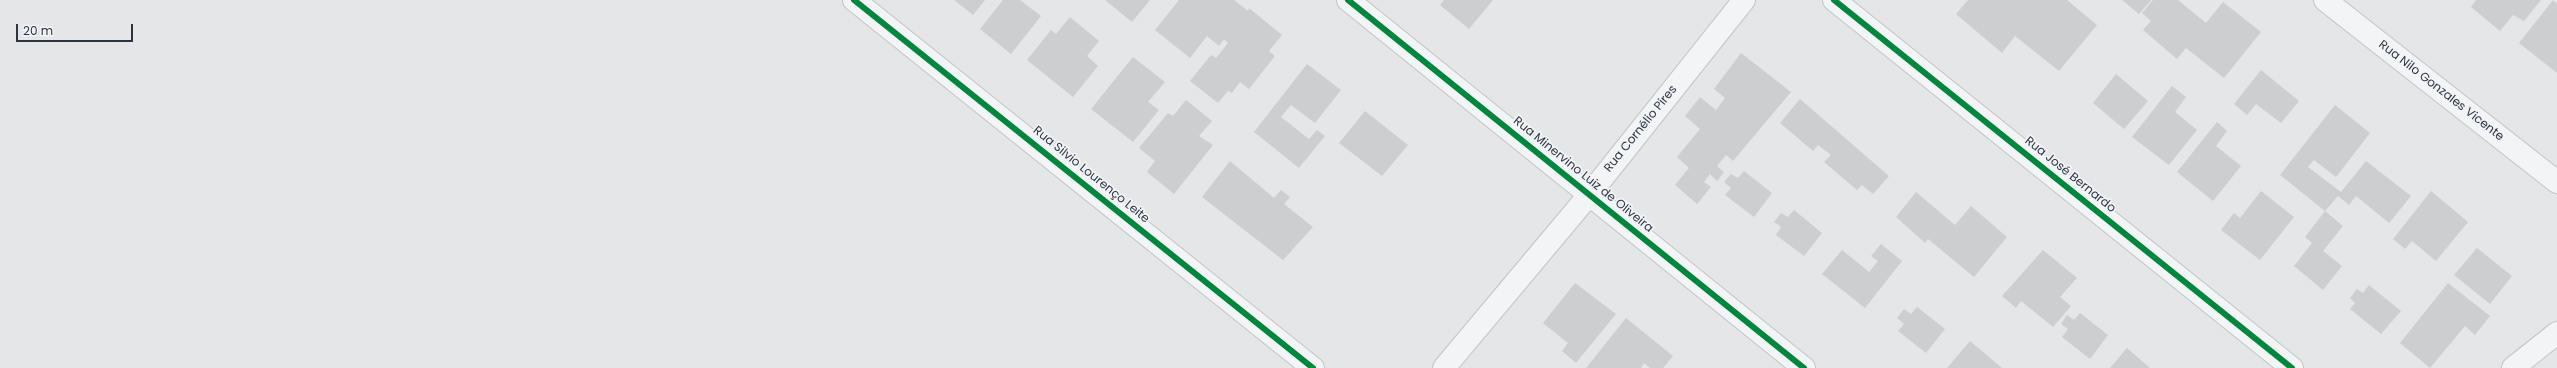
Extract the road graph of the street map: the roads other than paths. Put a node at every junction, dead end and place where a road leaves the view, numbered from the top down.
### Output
1 (854, 0) edge
2 (1348, 0) edge
3 (1744, 0) edge
4 (1834, 0) edge
5 (2325, 0) edge
6 (2557, 182) edge
7 (1589, 194) junction
8 (2557, 333) edge
9 (1313, 368) edge
10 (1444, 368) edge
11 (1804, 368) edge
12 (2292, 368) edge
13 (2513, 368) edge

1 - 9 street, Rua Silvio Lourenço Leite
2 - 7 street, Rua Minervino Luiz de Oliveira
3 - 7 street, Rua Cornélio Pires
4 - 12 street, Rua José Bernardo
5 - 6 street, Rua Nilo Gonzales Vicente
7 - 10 street, Rua Cornélio Pires
7 - 11 street, Rua Minervino Luiz de Oliveira
8 - 13 street

